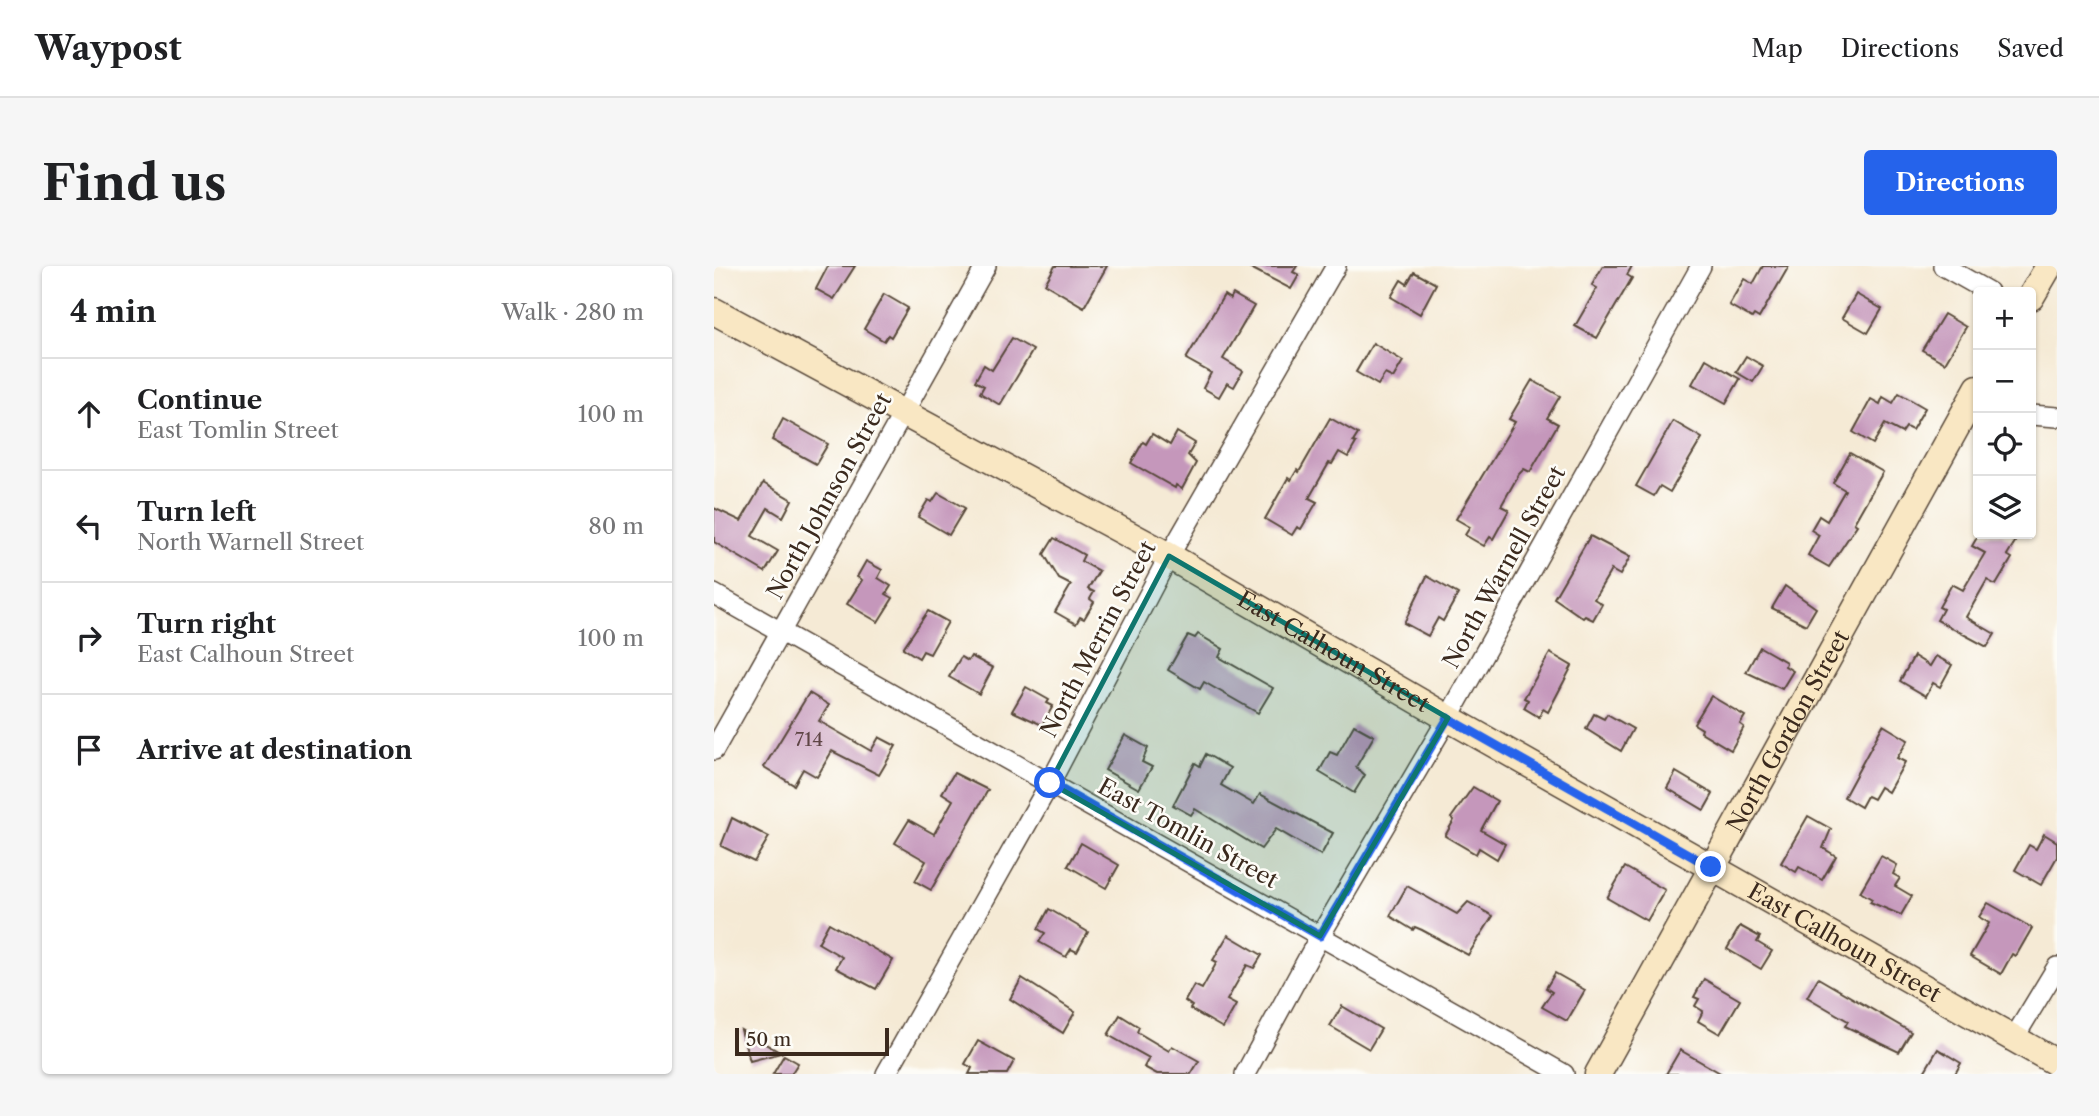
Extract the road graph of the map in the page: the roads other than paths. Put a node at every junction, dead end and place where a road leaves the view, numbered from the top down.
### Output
1 (986, 266) edge
2 (1336, 266) edge
3 (1701, 266) edge
4 (1943, 266) edge
5 (2049, 266) edge
6 (1980, 287) edge
7 (2036, 288) edge
8 (714, 311) edge
9 (1973, 405) edge
10 (903, 413) junction
11 (2036, 415) edge
12 (2057, 417) edge
13 (1169, 556) junction
14 (714, 594) edge
15 (780, 634) junction
16 (1448, 718) junction
17 (714, 750) edge
18 (1050, 783) junction
19 (1711, 867) junction
20 (1320, 936) junction
21 (2057, 967) edge
22 (2014, 1038) junction
23 (2057, 1063) edge
24 (886, 1074) edge
25 (1245, 1074) edge
26 (1564, 1074) edge
27 (1598, 1074) edge

1 - 10 street, North Johnson Street
2 - 13 street, North Merrin Street
3 - 16 street, North Warnell Street
4 - 6 street
5 - 7 street
8 - 10 street, East Calhoun Street
9 - 19 street, North Gordon Street
10 - 13 street, East Calhoun Street
10 - 15 street, North Johnson Street
11 - 12 street
13 - 16 street, East Calhoun Street
13 - 18 street, North Merrin Street
14 - 15 street, East Tomlin Street
15 - 17 street, North Johnson Street
15 - 18 street, East Tomlin Street
16 - 19 street, East Calhoun Street
16 - 20 street, North Warnell Street
18 - 20 street, East Tomlin Street
18 - 24 street, North Merrin Street
19 - 22 street, East Calhoun Street
19 - 27 street, North Gordon Street
20 - 25 street, North Warnell Street
20 - 26 street, East Tomlin Street
21 - 22 street
22 - 23 street, East Calhoun Street

